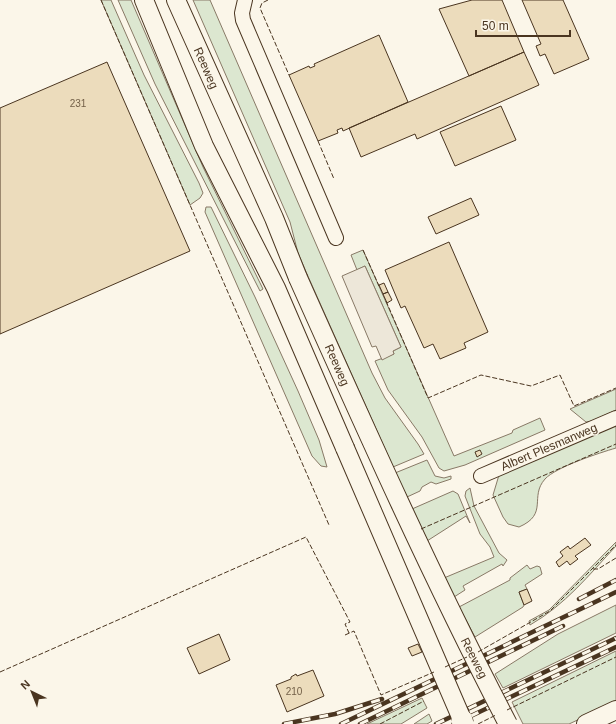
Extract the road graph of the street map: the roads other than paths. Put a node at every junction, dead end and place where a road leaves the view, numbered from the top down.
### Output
1 (144, 0) edge
2 (176, 0) edge
3 (243, 7) edge
4 (336, 238) dead end
5 (616, 418) edge
6 (481, 476) dead end
7 (616, 710) edge
8 (463, 723) edge
9 (508, 724) edge
10 (586, 724) edge

1 - 8 main road, bridge
2 - 9 main road, Reeweg, bridge
3 - 4 street
5 - 6 street, Albert Plesmanweg
7 - 10 main road

